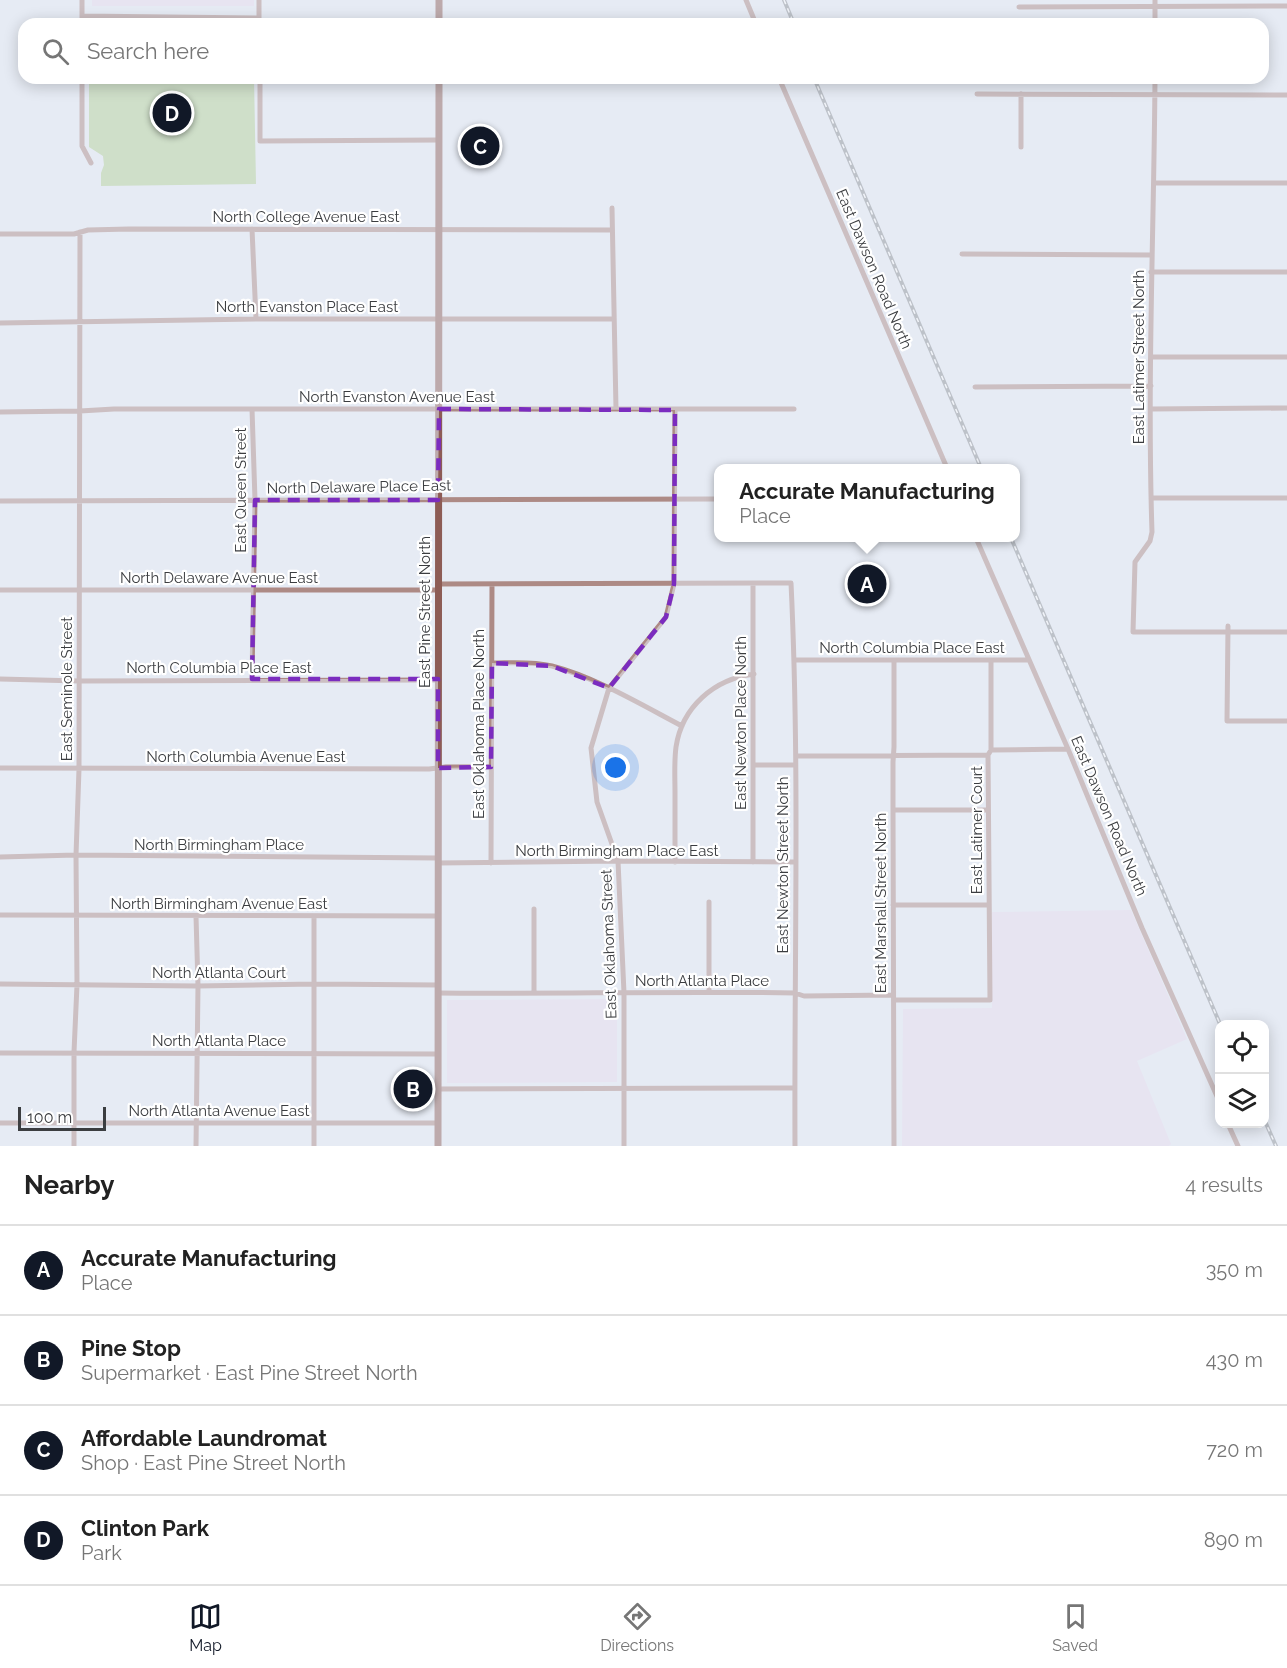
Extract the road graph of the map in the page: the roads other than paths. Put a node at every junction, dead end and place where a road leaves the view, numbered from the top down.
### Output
1 (82, 0) edge
2 (259, 0) edge
3 (439, 0) edge
4 (746, 0) edge
5 (1155, 3) edge
6 (1287, 6) edge
7 (1019, 7) dead end
8 (82, 16) joint
9 (152, 18) edge
10 (258, 18) edge
11 (439, 18) edge
12 (754, 18) edge
13 (82, 84) edge
14 (260, 84) edge
15 (439, 84) edge
16 (782, 84) edge
17 (1155, 84) edge
18 (977, 94) dead end
19 (1021, 94) junction
20 (1155, 95) junction
21 (1287, 95) edge
22 (439, 140) junction
23 (1021, 147) dead end
24 (90, 163) dead end
25 (1154, 183) junction
26 (1287, 183) edge
27 (612, 208) dead end
28 (252, 229) junction
29 (439, 229) junction
30 (612, 230) junction
31 (80, 232) junction
32 (0, 234) edge
33 (962, 254) dead end
34 (1151, 255) junction
35 (1151, 272) junction
36 (1287, 272) edge
37 (256, 319) junction
38 (438, 319) junction
39 (614, 319) junction
40 (81, 321) junction
41 (0, 323) edge
42 (1151, 357) junction
43 (1287, 357) edge
44 (1151, 386) junction
45 (975, 387) dead end
46 (1287, 408) edge
47 (252, 409) junction
48 (439, 409) junction
49 (616, 409) junction
50 (794, 409) dead end
51 (1151, 409) junction
52 (675, 410) junction
53 (80, 411) junction
54 (0, 412) edge
55 (945, 464) edge
56 (1151, 498) junction
57 (1287, 498) edge
58 (438, 499) junction
59 (674, 499) junction
60 (714, 499) edge
61 (255, 500) junction
62 (0, 501) edge
63 (79, 501) junction
64 (978, 542) edge
65 (791, 583) joint
66 (492, 584) junction
67 (674, 584) junction
68 (753, 584) junction
69 (438, 587) junction
70 (80, 589) junction
71 (0, 590) edge
72 (253, 590) junction
73 (1228, 629) junction
74 (1287, 632) edge
75 (795, 660) junction
76 (894, 660) junction
77 (991, 660) junction
78 (1029, 660) junction
79 (492, 663) junction
80 (754, 674) junction
81 (252, 679) junction
82 (0, 680) edge
83 (438, 680) junction
84 (79, 681) junction
85 (609, 688) junction
86 (1287, 721) edge
87 (682, 726) junction
88 (1068, 749) junction
89 (990, 752) junction
90 (893, 755) junction
91 (796, 756) junction
92 (754, 765) junction
93 (795, 765) junction
94 (491, 767) junction
95 (0, 768) edge
96 (438, 768) junction
97 (79, 769) junction
98 (893, 810) junction
99 (988, 810) junction
100 (76, 855) junction
101 (0, 857) edge
102 (438, 861) junction
103 (618, 861) junction
104 (675, 862) junction
105 (753, 862) junction
106 (795, 862) junction
107 (491, 863) junction
108 (709, 902) dead end
109 (893, 905) junction
110 (989, 905) junction
111 (534, 909) dead end
112 (0, 915) edge
113 (76, 916) junction
114 (196, 916) junction
115 (314, 916) junction
116 (438, 916) junction
117 (0, 984) edge
118 (314, 984) junction
119 (77, 985) junction
120 (198, 986) junction
121 (438, 989) junction
122 (709, 991) junction
123 (534, 993) junction
124 (624, 993) junction
125 (795, 993) junction
126 (893, 997) junction
127 (990, 1000) joint
128 (74, 1052) junction
129 (0, 1053) edge
130 (197, 1053) junction
131 (314, 1053) junction
132 (438, 1054) junction
133 (624, 1088) junction
134 (795, 1088) junction
135 (438, 1089) junction
136 (1215, 1092) edge
137 (0, 1123) edge
138 (73, 1123) junction
139 (196, 1123) junction
140 (314, 1123) junction
141 (438, 1123) junction
142 (1230, 1128) edge
143 (74, 1146) edge
144 (196, 1146) edge
145 (314, 1146) edge
146 (438, 1146) edge
147 (624, 1146) edge
148 (795, 1146) edge
149 (894, 1146) edge
150 (1238, 1146) edge

1 - 8 street
2 - 10 street
3 - 11 main road
4 - 12 street
5 - 6 street
5 - 7 street
8 - 9 street
13 - 24 street
14 - 22 street
15 - 22 main road, East Pine Street North
16 - 55 street, East Dawson Road North
17 - 20 street, East Latimer Street North
18 - 19 street
19 - 20 street
19 - 23 street
20 - 21 street
20 - 25 street, East Latimer Street North
22 - 29 main road, East Pine Street North
25 - 26 street
25 - 34 street, East Latimer Street North
27 - 30 street
28 - 29 street, North College Avenue East
28 - 31 street, North College Avenue East
28 - 37 street
29 - 30 street, North College Avenue East
29 - 38 main road, East Pine Street North
30 - 39 street
31 - 32 street, North College Avenue East
31 - 40 street, East Seminole Street
33 - 34 street
34 - 35 street, East Latimer Street North
35 - 36 street
35 - 42 street, East Latimer Street North
37 - 38 street, North Evanston Place East
37 - 40 street, North Evanston Place East
38 - 39 street, North Evanston Place East
38 - 48 main road, East Pine Street North
39 - 49 street
40 - 41 street, North Evanston Place East
40 - 53 street, East Seminole Street
42 - 43 street
42 - 44 street, East Latimer Street North
44 - 45 street
44 - 51 street, East Latimer Street North
46 - 51 street
47 - 48 street, North Evanston Avenue East
47 - 53 street, North Evanston Avenue East
47 - 61 street, East Queen Street
48 - 49 street, North Evanston Avenue East
48 - 58 main road, East Pine Street North
49 - 52 street, North Evanston Avenue East
50 - 52 street, North Evanston Avenue East
51 - 56 street, East Latimer Street North
52 - 59 street, East Oklahoma Street
53 - 54 street, North Evanston Avenue East
53 - 63 street, East Seminole Street
56 - 57 street
56 - 73 street, East Latimer Street North
58 - 59 street, North Delaware Place East
58 - 61 street, North Delaware Place East
58 - 69 main road, East Pine Street North
59 - 60 street, North Delaware Place East
59 - 67 street, East Oklahoma Street
61 - 63 street, North Delaware Place East
61 - 72 street, East Queen Street
62 - 63 street, North Delaware Place East
63 - 70 street, East Seminole Street
64 - 78 street, East Dawson Road North
65 - 68 street, North Delaware Avenue East
65 - 75 street, East Newton Street North
66 - 67 street, North Delaware Avenue East
66 - 69 street, North Delaware Avenue East
66 - 79 street, East Oklahoma Place North
67 - 68 street, North Delaware Avenue East
67 - 85 street, East Oklahoma Street
68 - 80 street, East Newton Place North
69 - 72 street, North Delaware Avenue East
69 - 83 main road, East Pine Street North
70 - 71 street, North Delaware Avenue East
70 - 72 street, North Delaware Avenue East
70 - 84 street, East Seminole Street
72 - 81 street, East Queen Street
73 - 74 street
73 - 86 street
75 - 76 street, North Columbia Place East
75 - 91 street, East Newton Street North
76 - 77 street, North Columbia Place East
76 - 90 street, East Marshall Street North
77 - 78 street, North Columbia Place East
77 - 89 street, East Latimer Court
78 - 88 street, East Dawson Road North
79 - 85 street
79 - 94 street, East Oklahoma Place North
80 - 87 street
80 - 92 street, East Newton Place North
81 - 83 street, North Columbia Place East
81 - 84 street, North Columbia Place East
82 - 84 street, North Columbia Place East
83 - 96 main road, East Pine Street North
84 - 97 street, East Seminole Street
85 - 87 street
85 - 103 street, East Oklahoma Street
87 - 104 street
88 - 89 street
88 - 136 street, East Dawson Road North
89 - 90 street
89 - 99 street, East Latimer Court
90 - 91 street
90 - 98 street, East Marshall Street North
91 - 93 street, East Newton Street North
92 - 93 street
92 - 105 street, East Newton Place North
93 - 106 street, East Newton Street North
94 - 96 street, North Columbia Avenue East
94 - 107 street, East Oklahoma Place North
95 - 97 street, North Columbia Avenue East
96 - 97 street, North Columbia Avenue East
96 - 102 main road, East Pine Street North
97 - 100 street, East Seminole Street
98 - 99 street
98 - 109 street, East Marshall Street North
99 - 110 street, East Latimer Court
100 - 101 street, North Birmingham Place
100 - 102 street, North Birmingham Place
100 - 113 street, East Seminole Street
102 - 107 street, North Birmingham Place East
102 - 116 main road, East Pine Street North
103 - 104 street, North Birmingham Place East
103 - 107 street, North Birmingham Place East
103 - 124 street, East Oklahoma Street
104 - 105 street, North Birmingham Place East
105 - 106 street, North Birmingham Place East
106 - 125 street, East Newton Street North
108 - 122 street
109 - 110 street
109 - 126 street, East Marshall Street North
110 - 127 street, East Latimer Court
111 - 123 street
112 - 113 street, North Birmingham Avenue East
113 - 114 street, North Birmingham Avenue East
113 - 119 street, East Seminole Street
114 - 115 street, North Birmingham Avenue East
114 - 120 street
115 - 116 street, North Birmingham Avenue East
115 - 118 street
116 - 121 main road, East Pine Street North
117 - 119 street, North Atlanta Court
118 - 120 street, North Atlanta Court
118 - 121 street, North Atlanta Court
118 - 131 street
119 - 120 street, North Atlanta Court
119 - 128 street, East Seminole Street
120 - 130 street
121 - 123 street, North Atlanta Place
121 - 132 main road, East Pine Street North
122 - 124 street, North Atlanta Place
122 - 125 street, North Atlanta Place
123 - 124 street, North Atlanta Place
124 - 133 street, East Oklahoma Street
125 - 126 street, North Atlanta Place
125 - 134 street, East Newton Street North
126 - 127 street, North Atlanta Place
126 - 149 street, East Marshall Street North
128 - 129 street, North Atlanta Place
128 - 130 street, North Atlanta Place
128 - 138 street, East Seminole Street
130 - 131 street, North Atlanta Place
130 - 139 street
131 - 132 street, North Atlanta Place
131 - 140 street
132 - 135 main road, East Pine Street North
133 - 134 street
133 - 135 street
133 - 147 street, East Oklahoma Street
134 - 148 street, East Newton Street North
135 - 141 main road, East Pine Street North
137 - 138 street, North Atlanta Avenue East
138 - 139 street, North Atlanta Avenue East
138 - 143 street, East Seminole Street
139 - 140 street, North Atlanta Avenue East
139 - 144 street
140 - 141 street, North Atlanta Avenue East
140 - 145 street
141 - 146 main road, East Pine Street North
142 - 150 street

